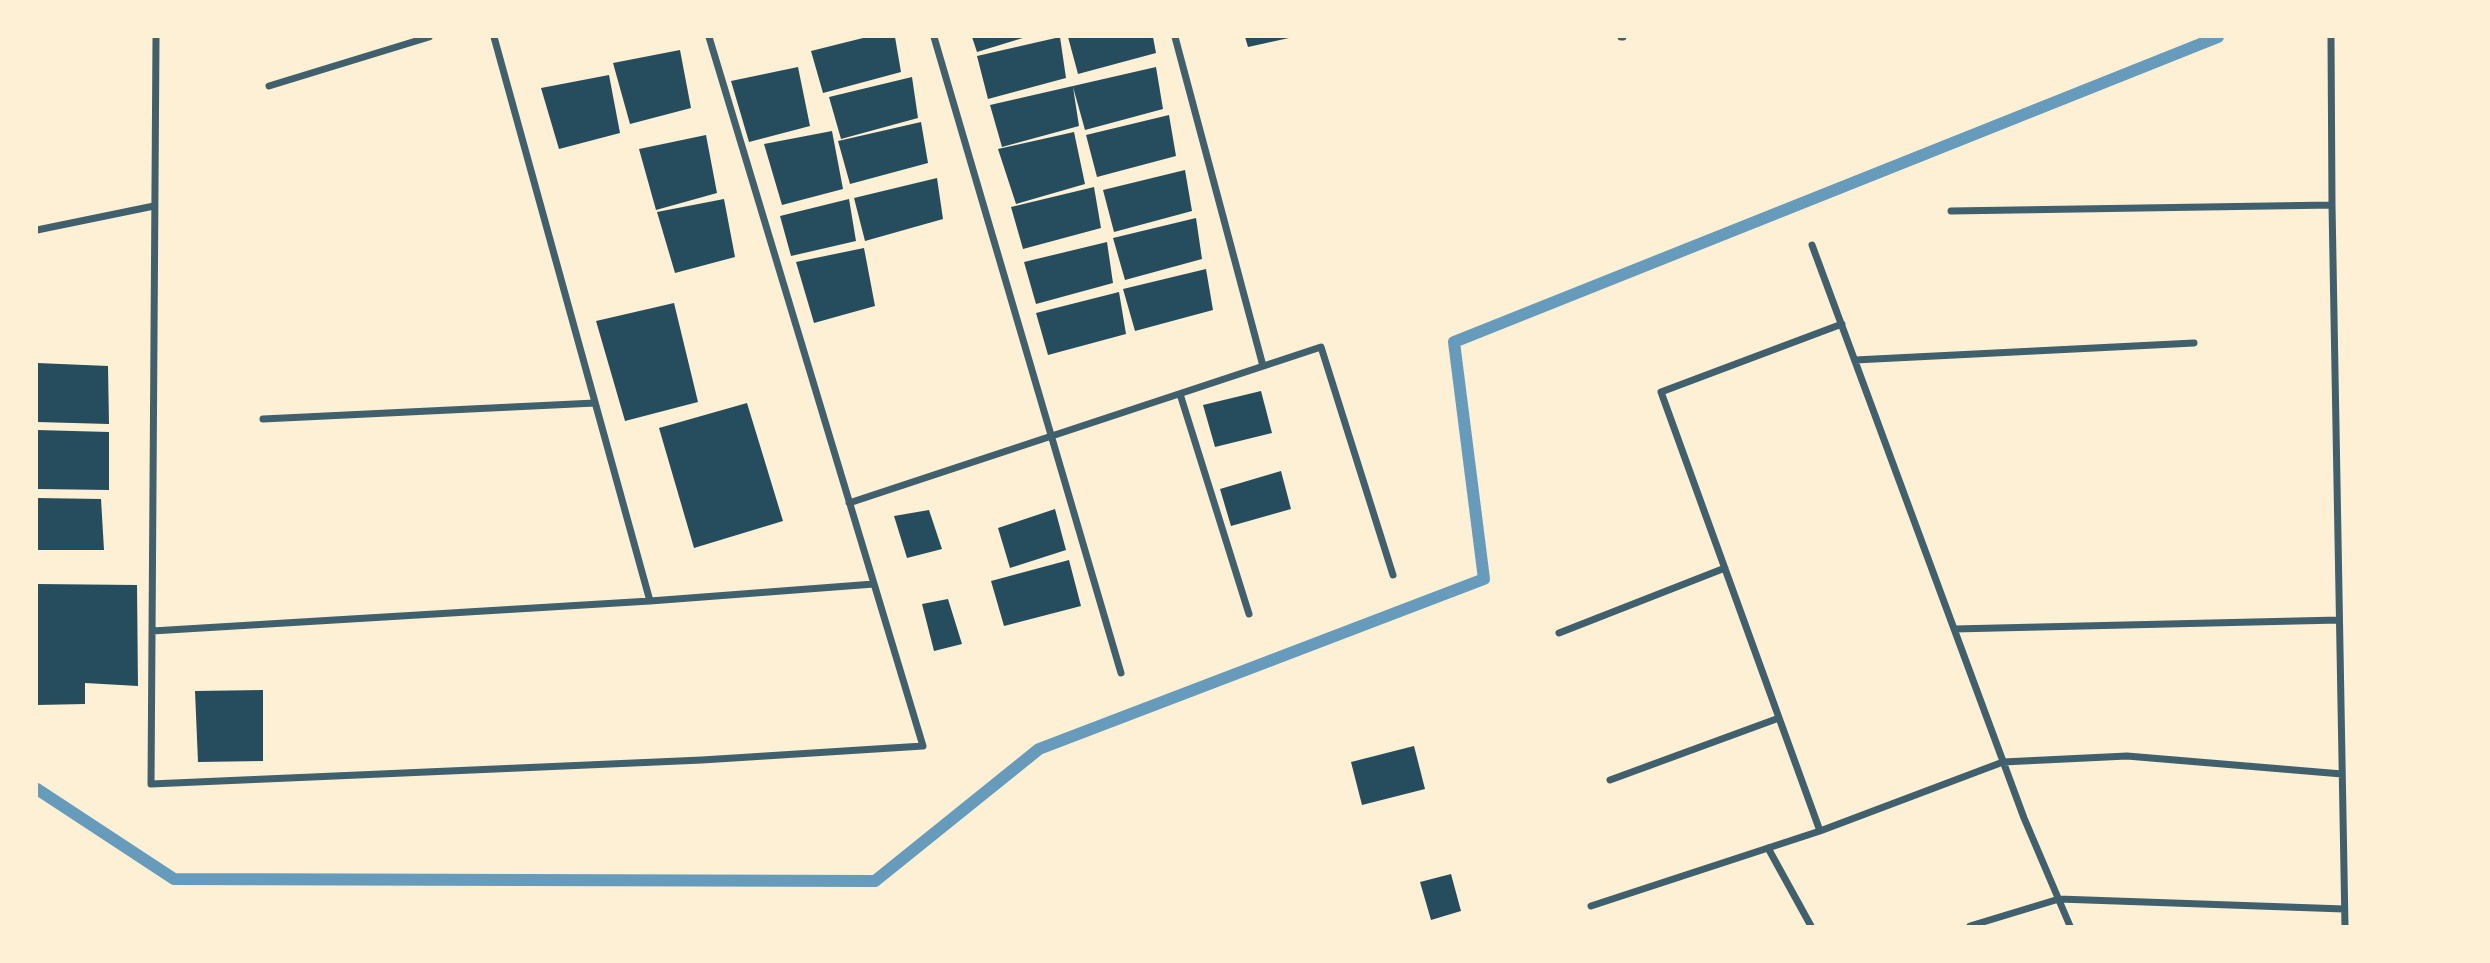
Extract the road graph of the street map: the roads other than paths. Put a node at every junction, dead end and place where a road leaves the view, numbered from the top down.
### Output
1 (156, 37) edge
2 (429, 37) edge
3 (494, 37) edge
4 (709, 37) edge
5 (934, 37) edge
6 (1175, 37) edge
7 (2331, 37) edge
8 (269, 86) dead end
9 (2332, 205) junction
10 (155, 206) junction
11 (1951, 211) dead end
12 (37, 230) edge
13 (1812, 245) dead end
14 (1842, 324) junction
15 (2194, 343) dead end
16 (1855, 360) junction
17 (1264, 366) junction
18 (1180, 394) junction
19 (595, 403) junction
20 (263, 419) dead end
21 (1052, 436) junction
22 (849, 503) junction
23 (1725, 568) junction
24 (1393, 575) dead end
25 (874, 584) junction
26 (650, 601) junction
27 (1249, 614) dead end
28 (2339, 620) junction
29 (1954, 629) junction
30 (152, 631) junction
31 (1559, 633) dead end
32 (1121, 673) dead end
33 (1779, 718) junction
34 (2003, 762) junction
35 (2342, 774) junction
36 (1610, 780) dead end
37 (1820, 831) junction
38 (1768, 848) junction
39 (2059, 900) junction
40 (1591, 906) dead end
41 (2344, 909) junction
42 (1811, 926) edge
43 (1970, 926) edge
44 (2070, 926) edge
45 (2345, 926) edge

1 - 10 street
2 - 8 street
3 - 19 street
4 - 22 street
5 - 21 street
6 - 17 street
7 - 9 street
9 - 11 street
9 - 28 street
10 - 12 street
10 - 30 street
13 - 14 street
14 - 16 street
14 - 23 street
15 - 16 street
16 - 29 street
17 - 18 street
17 - 24 street
18 - 21 street
18 - 27 street
19 - 20 street
19 - 26 street
21 - 22 street
21 - 32 street
22 - 25 street
23 - 31 street
23 - 33 street
25 - 26 street
25 - 30 street
26 - 30 street
28 - 29 street
28 - 35 street
29 - 34 street
33 - 36 street
33 - 37 street
34 - 35 street
34 - 37 street
34 - 39 street
35 - 41 street
37 - 38 street
38 - 40 street
38 - 42 street
39 - 41 street
39 - 43 street
39 - 44 street
41 - 45 street

